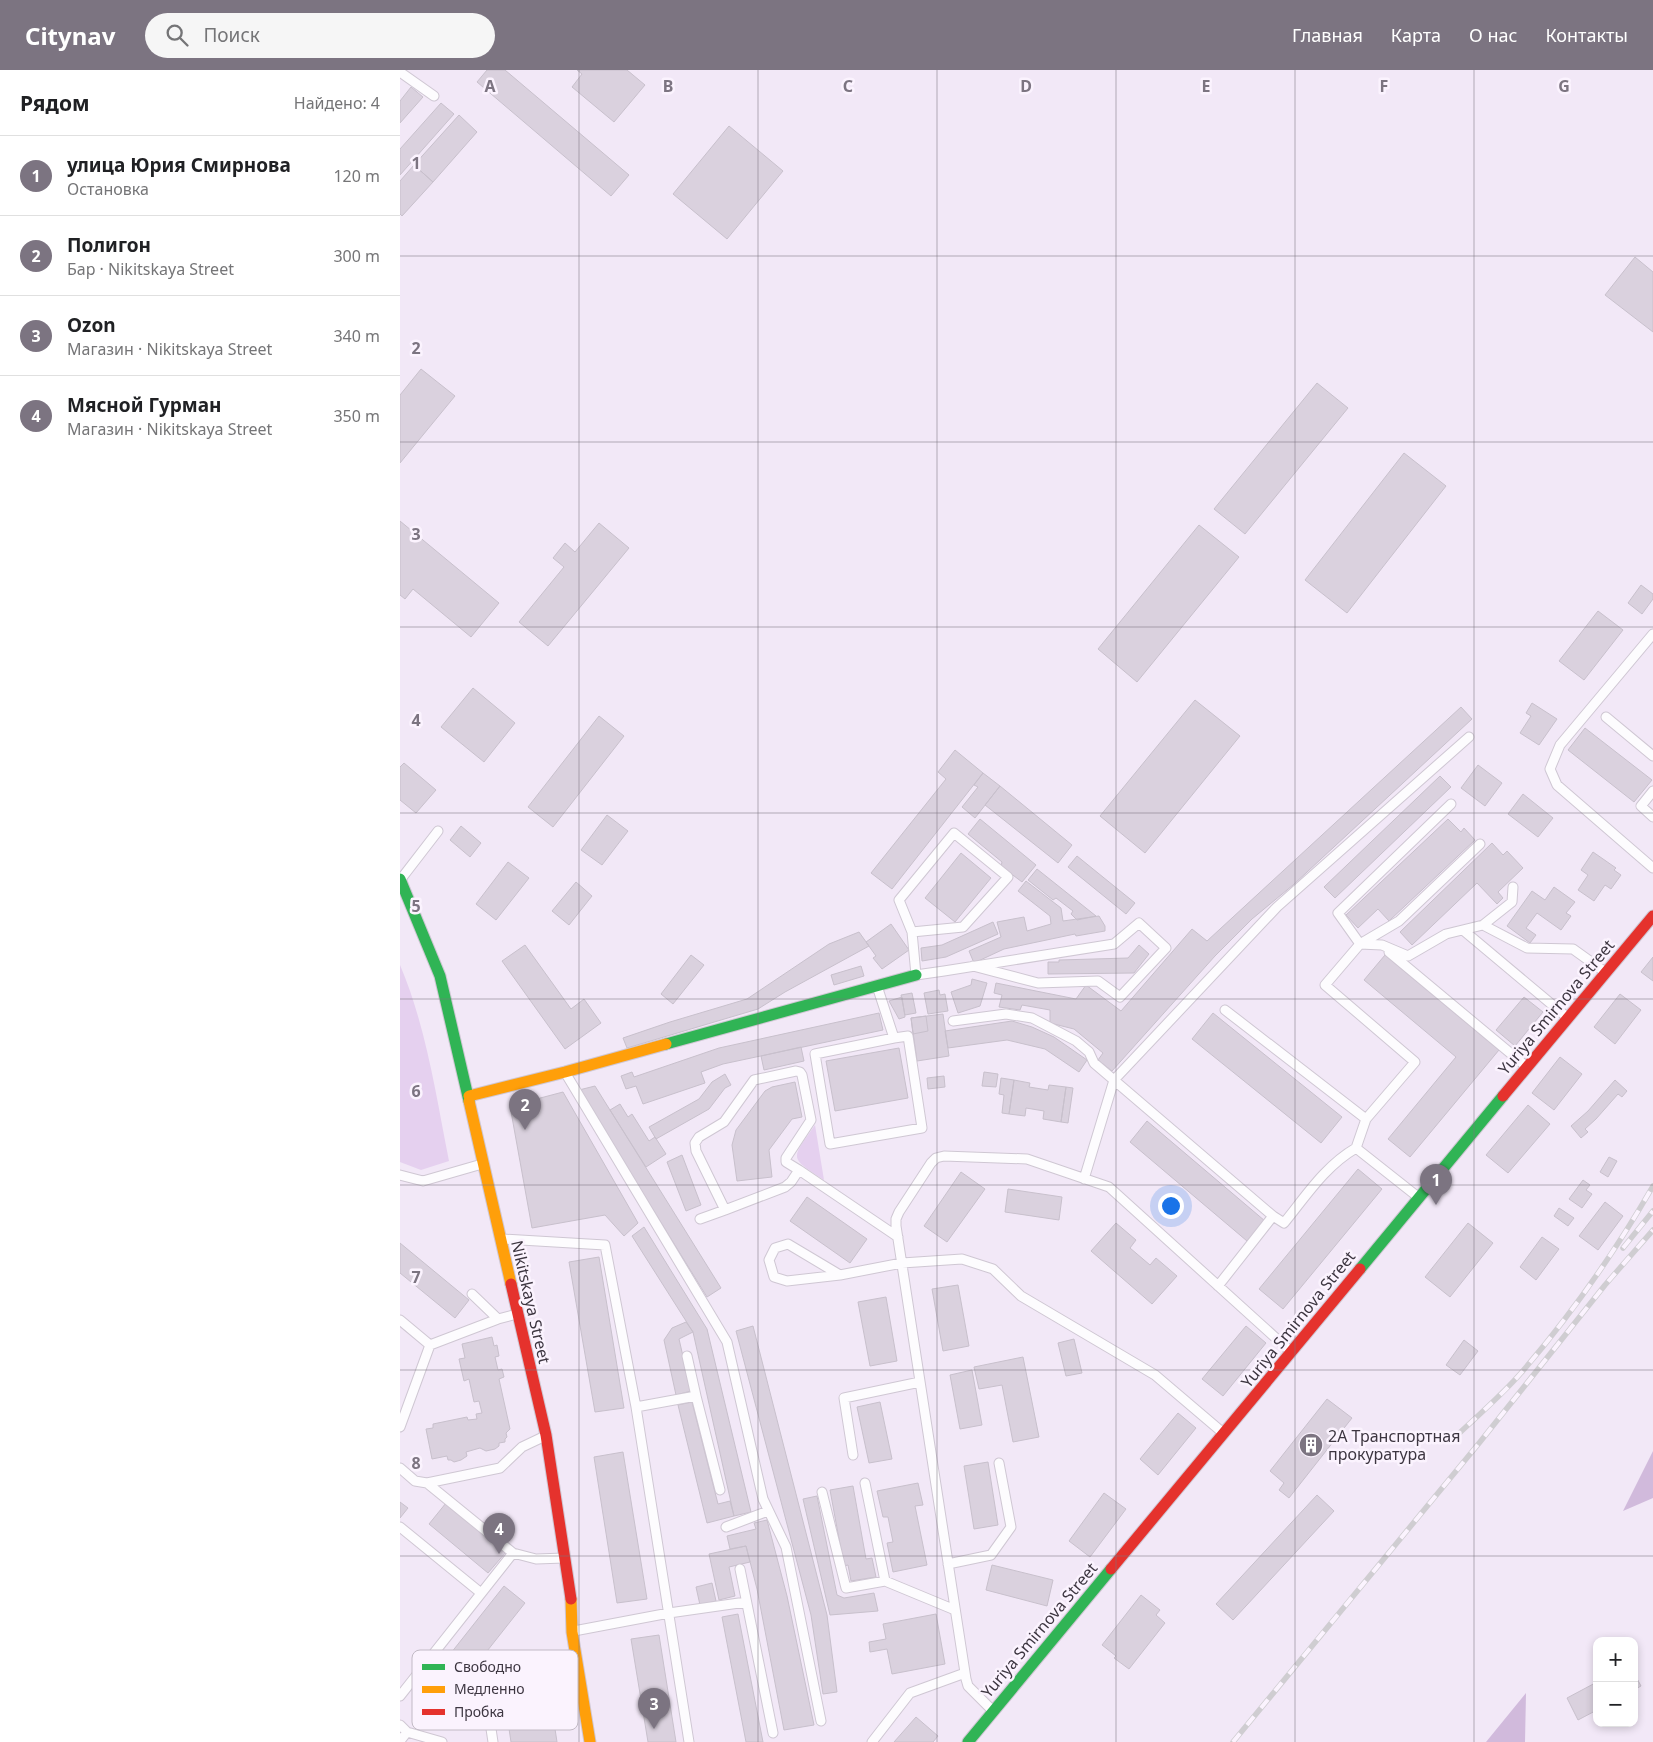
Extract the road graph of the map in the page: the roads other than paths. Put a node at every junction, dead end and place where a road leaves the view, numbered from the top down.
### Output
1 (400, 72) edge
2 (434, 96) dead end
3 (1653, 634) edge
4 (1606, 717) dead end
5 (1469, 737) dead end
6 (1653, 756) edge
7 (1653, 791) edge
8 (1450, 804) dead end
9 (1653, 817) edge
10 (438, 831) dead end
11 (1480, 844) dead end
12 (1653, 868) edge
13 (400, 879) edge
14 (1513, 887) dead end
15 (1653, 916) edge
16 (1483, 925) junction
17 (1463, 930) junction
18 (912, 932) junction
19 (1360, 944) junction
20 (1382, 945) junction
21 (973, 966) junction
22 (1606, 972) junction
23 (916, 975) junction
24 (877, 986) junction
25 (1224, 1010) dead end
26 (1568, 1018) junction
27 (953, 1021) dead end
28 (894, 1038) junction
29 (1527, 1067) junction
30 (565, 1072) junction
31 (1114, 1080) junction
32 (469, 1096) junction
33 (1366, 1119) junction
34 (1356, 1148) junction
35 (484, 1164) junction
36 (799, 1170) junction
37 (400, 1175) edge
38 (1084, 1179) junction
39 (1418, 1198) junction
40 (725, 1210) junction
41 (1273, 1216) junction
42 (700, 1219) dead end
43 (898, 1237) junction
44 (500, 1239) junction
45 (902, 1263) junction
46 (840, 1275) junction
47 (1218, 1286) junction
48 (472, 1294) dead end
49 (518, 1314) junction
50 (498, 1319) junction
51 (400, 1320) edge
52 (430, 1345) junction
53 (1291, 1352) junction
54 (687, 1356) dead end
55 (920, 1382) junction
56 (696, 1396) junction
57 (636, 1407) junction
58 (400, 1427) edge
59 (1224, 1434) junction
60 (546, 1436) junction
61 (853, 1455) dead end
62 (999, 1462) dead end
63 (400, 1468) edge
64 (427, 1483) junction
65 (865, 1483) dead end
66 (720, 1490) dead end
67 (822, 1492) dead end
68 (768, 1511) junction
69 (400, 1527) edge
70 (726, 1527) dead end
71 (513, 1553) junction
72 (565, 1558) junction
73 (948, 1564) junction
74 (740, 1569) dead end
75 (885, 1581) junction
76 (481, 1593) junction
77 (746, 1602) junction
78 (955, 1610) junction
79 (669, 1613) junction
80 (572, 1632) junction
81 (436, 1650) edge
82 (575, 1650) edge
83 (578, 1668) edge
84 (965, 1673) junction
85 (412, 1681) edge
86 (400, 1696) edge
87 (993, 1711) junction
88 (821, 1721) dead end
89 (404, 1728) edge
90 (773, 1733) dead end
91 (400, 1741) edge
92 (442, 1742) edge
93 (590, 1742) edge
94 (689, 1742) edge
95 (872, 1742) edge
96 (968, 1742) edge

1 - 2 lane
3 - 12 lane
4 - 6 lane
5 - 31 lane
7 - 9 lane
8 - 19 lane
10 - 13 lane
11 - 19 lane
13 - 32 street, Nikitskaya Street
14 - 16 lane
15 - 22 street, Yuriya Smirnova Street
16 - 17 lane
16 - 22 lane
17 - 20 lane
17 - 26 lane
18 - 18 lane
18 - 23 lane
19 - 20 lane
19 - 33 lane
20 - 29 lane
21 - 21 lane
21 - 23 lane
22 - 26 street, Yuriya Smirnova Street
23 - 24 street
24 - 28 lane
24 - 30 street
25 - 33 lane
26 - 29 street, Yuriya Smirnova Street
27 - 31 lane
28 - 28 lane
29 - 39 street, Yuriya Smirnova Street
30 - 32 street
30 - 68 lane
31 - 38 lane
31 - 41 lane
32 - 35 street, Nikitskaya Street
33 - 34 lane
34 - 39 lane
34 - 41 lane
35 - 37 lane
35 - 44 street, Nikitskaya Street
36 - 40 lane
36 - 40 lane
36 - 43 lane
38 - 43 lane
38 - 47 lane
39 - 53 street, Yuriya Smirnova Street
40 - 42 lane
41 - 47 lane
43 - 45 lane
44 - 49 street, Nikitskaya Street
44 - 57 lane
45 - 46 lane
45 - 55 lane
45 - 59 lane
46 - 46 lane
47 - 53 lane
48 - 50 lane
49 - 50 lane
49 - 60 street, Nikitskaya Street
50 - 52 lane
51 - 52 lane
52 - 58 lane
53 - 59 street, Yuriya Smirnova Street
54 - 56 lane
55 - 61 lane
55 - 73 lane
56 - 57 lane
56 - 66 lane
57 - 79 lane
59 - 87 street, Yuriya Smirnova Street
60 - 64 lane
60 - 72 street, Nikitskaya Street
62 - 73 lane
63 - 64 lane
64 - 71 lane
65 - 75 lane
67 - 75 lane
68 - 70 lane
68 - 88 lane
69 - 76 lane
71 - 72 lane
71 - 76 lane
72 - 80 street, Nikitskaya Street
73 - 78 lane
74 - 77 lane
75 - 78 lane
76 - 81 lane
77 - 79 lane
77 - 90 lane
78 - 84 lane
79 - 80 lane
79 - 94 lane
80 - 82 street, Nikitskaya Street
83 - 93 street, Nikitskaya Street
84 - 87 lane
84 - 95 lane
85 - 86 lane
87 - 96 street, Yuriya Smirnova Street
89 - 91 lane
89 - 92 lane

